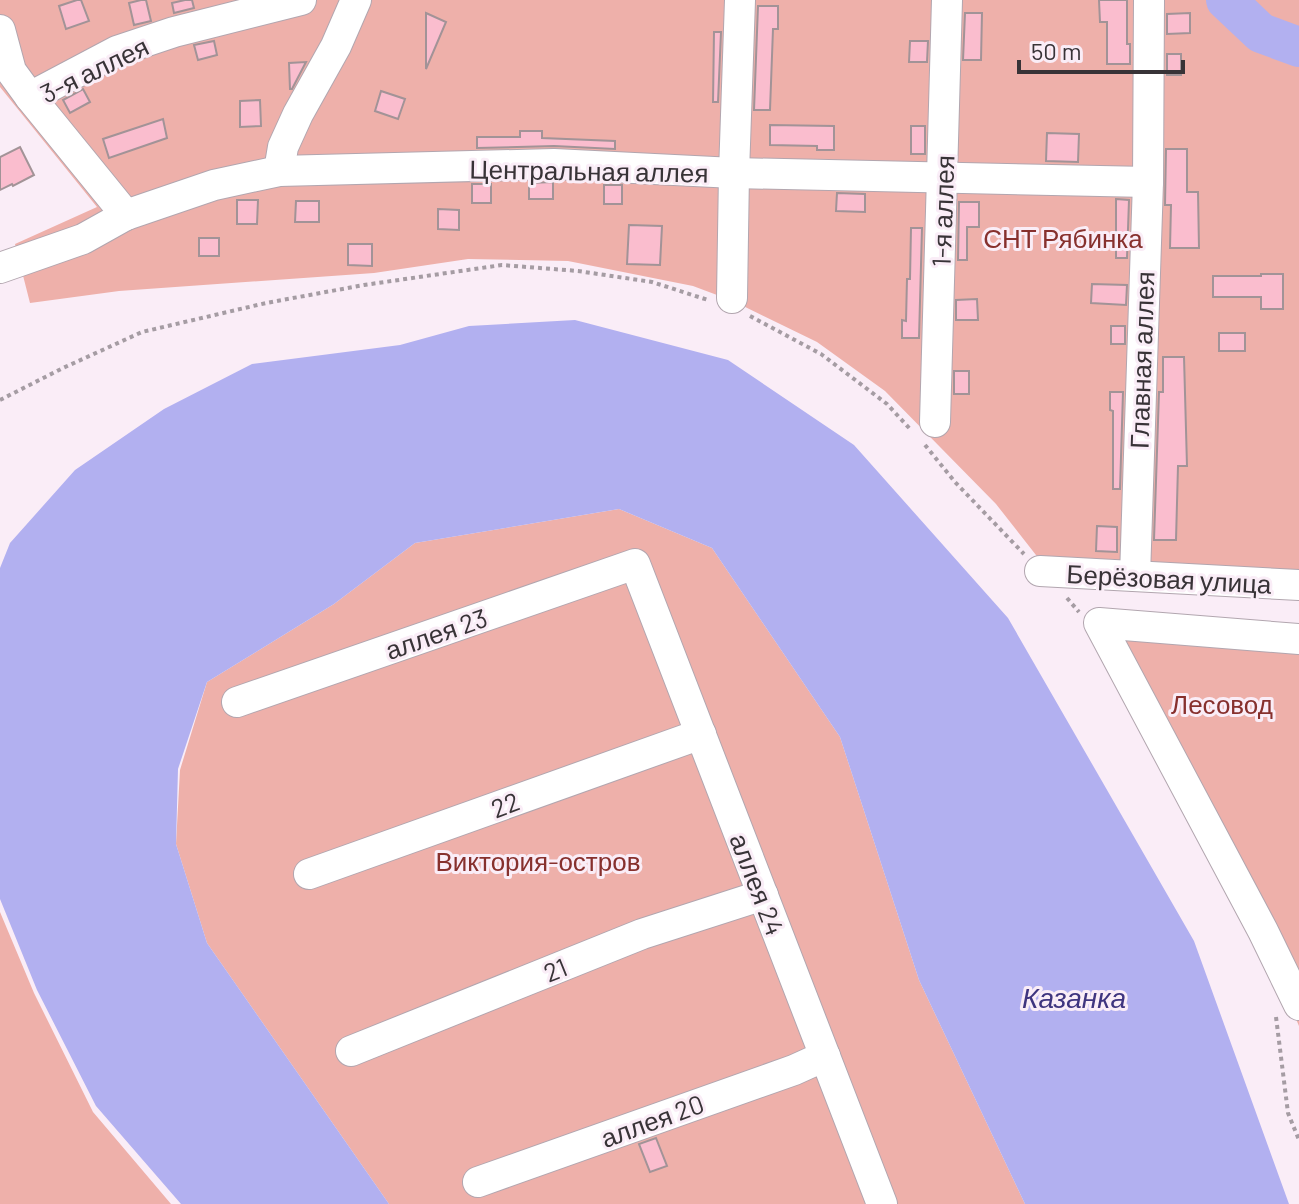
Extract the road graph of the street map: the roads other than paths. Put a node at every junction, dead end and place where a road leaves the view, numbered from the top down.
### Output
1 (301, 0) edge
2 (356, 0) edge
3 (740, 0) edge
4 (947, 0) edge
5 (1149, 0) edge
6 (0, 30) edge
7 (30, 97) junction
8 (279, 171) junction
9 (734, 173) junction
10 (943, 177) junction
11 (1148, 182) junction
12 (126, 215) junction
13 (0, 268) edge
14 (727, 303) road end
15 (935, 422) dead end
16 (635, 564) joint
17 (1299, 565) edge
18 (1134, 570) junction
19 (1040, 571) road end
20 (1299, 585) edge
21 (1299, 639) edge
22 (237, 702) dead end
23 (701, 734) junction
24 (309, 874) dead end
25 (763, 895) junction
26 (1299, 1005) edge
27 (351, 1051) dead end
28 (825, 1056) junction
29 (478, 1182) dead end
30 (882, 1204) edge

1 - 7 street, 3-я аллея
2 - 8 street
3 - 9 street
4 - 10 street, 1-я аллея
5 - 11 street, Главная аллея
6 - 7 street
7 - 12 street, 3-я аллея
8 - 9 street, Центральная аллея
8 - 12 street, Центральная аллея
9 - 10 street, Центральная аллея
9 - 14 street
10 - 11 street, Центральная аллея
10 - 15 street, 1-я аллея
11 - 18 street, Главная аллея
12 - 13 street, Центральная аллея
16 - 22 street, аллея 23
16 - 23 street, аллея 24
17 - 18 street
18 - 19 street, Берёзовая улица
18 - 20 street, Берёзовая улица
21 - 26 street
23 - 24 street, 22
23 - 25 street, аллея 24
25 - 27 street, 21
25 - 28 street, аллея 24
28 - 29 street, аллея 20
28 - 30 street, аллея 24

